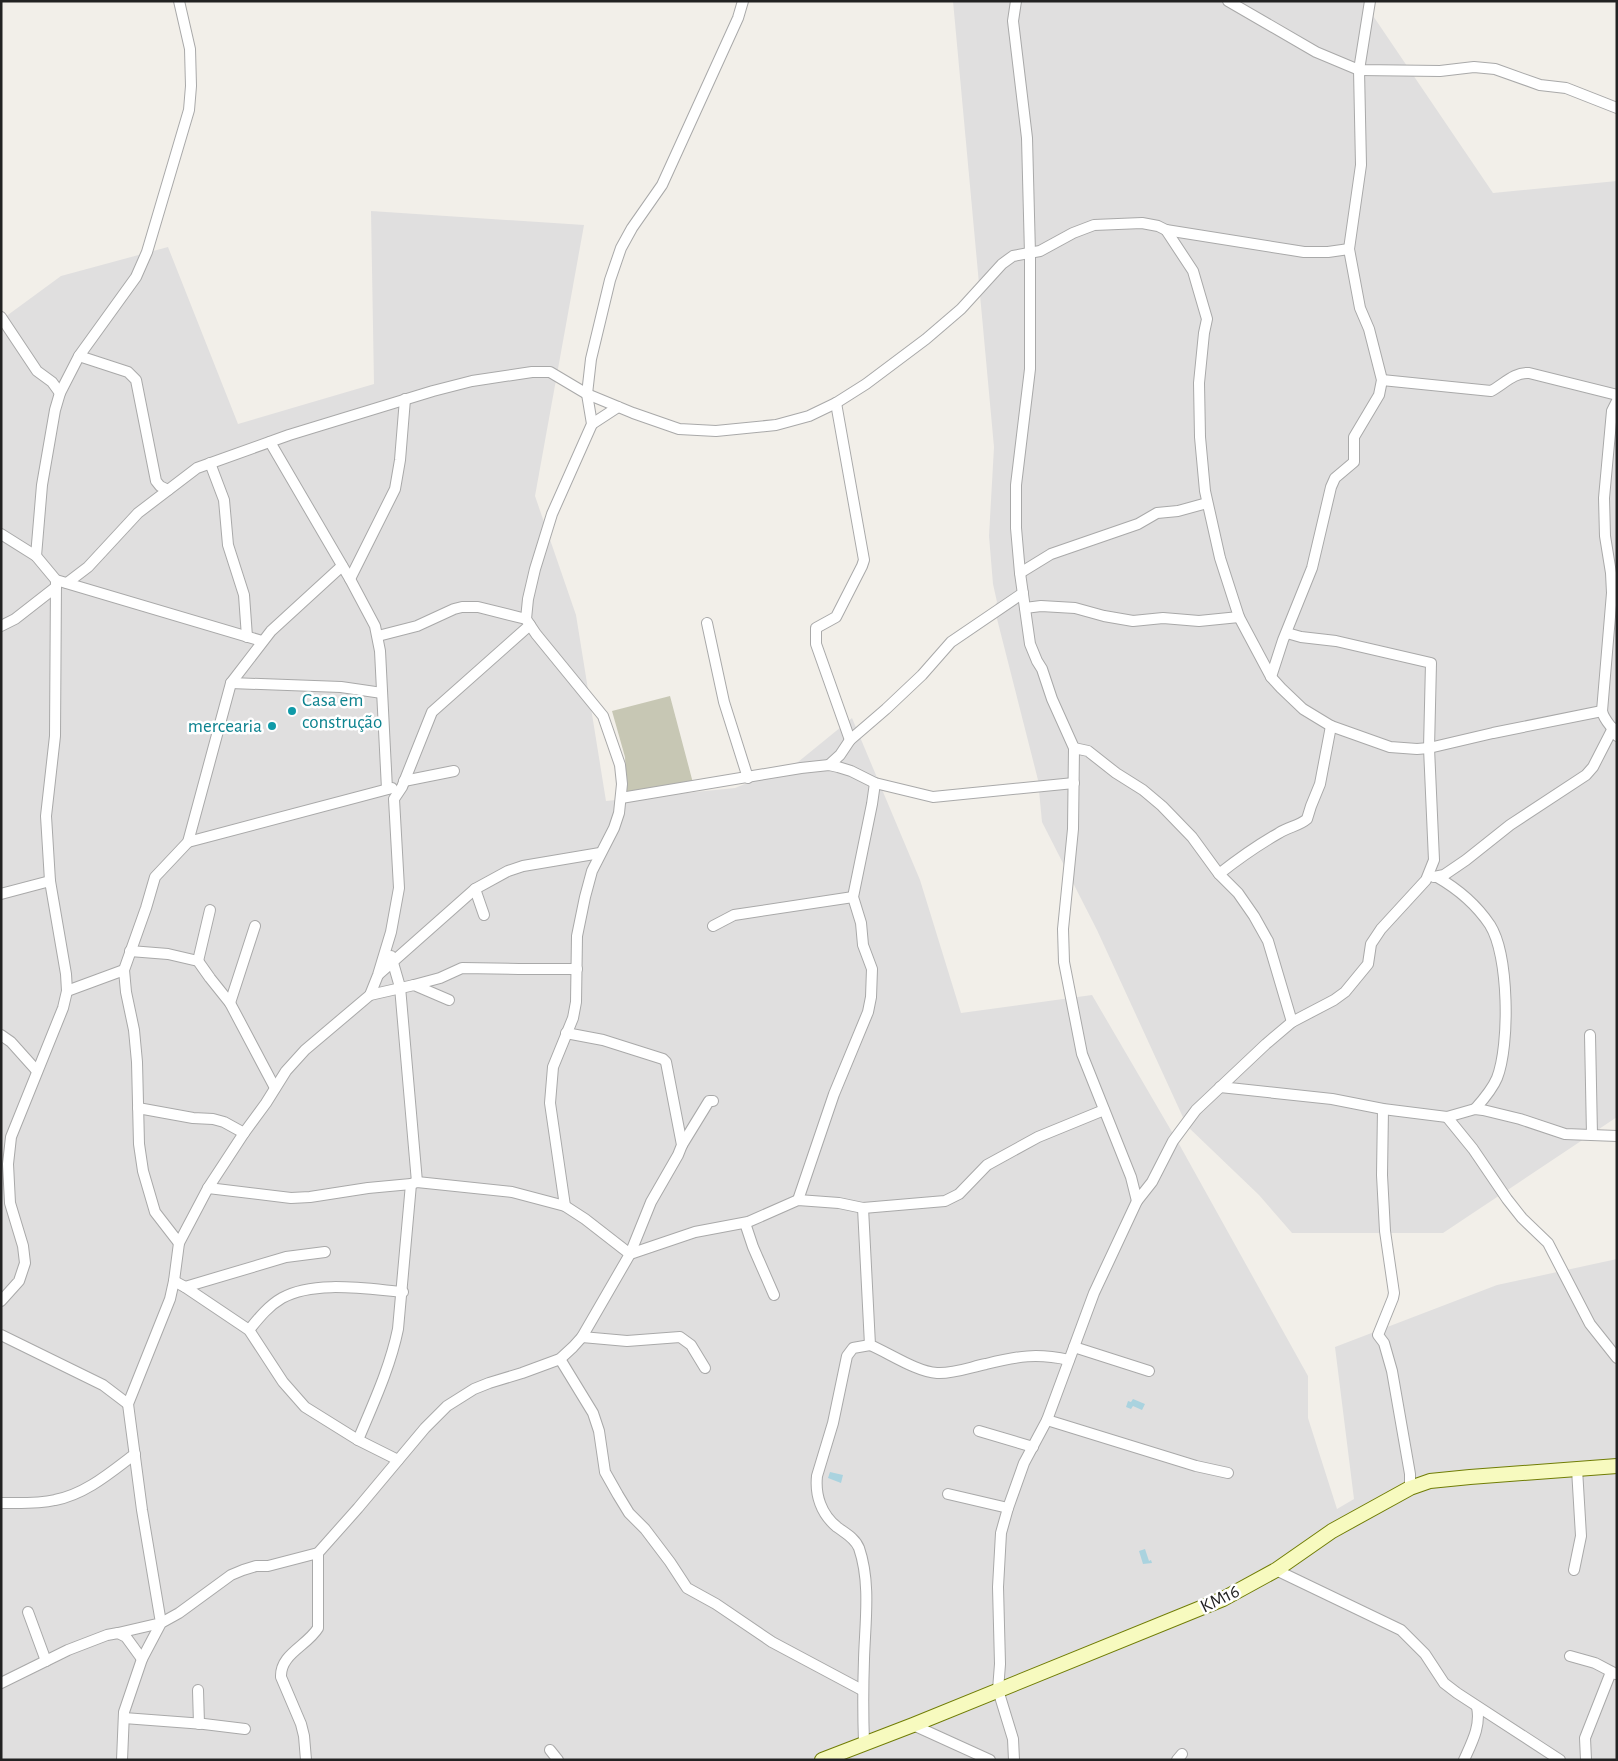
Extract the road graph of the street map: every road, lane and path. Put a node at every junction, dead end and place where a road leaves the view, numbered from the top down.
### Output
1 (179, 1) edge
2 (743, 1) edge
3 (1016, 1) edge
4 (1228, 1) edge
5 (1370, 1) edge
6 (1359, 70) junction
7 (1617, 108) edge
8 (1166, 230) junction
9 (1349, 249) junction
10 (1030, 254) junction
11 (1, 317) edge
12 (79, 356) junction
13 (1382, 380) junction
14 (60, 393) junction
15 (587, 394) junction
16 (1617, 395) edge
17 (405, 399) junction
18 (1617, 401) edge
19 (836, 403) junction
20 (618, 408) junction
21 (592, 424) junction
22 (270, 442) junction
23 (210, 463) junction
24 (168, 490) junction
25 (1207, 503) junction
26 (1, 534) edge
27 (36, 556) junction
28 (342, 566) junction
29 (1020, 573) junction
30 (350, 580) junction
31 (67, 583) junction
32 (56, 584) junction
33 (1023, 593) junction
34 (1025, 608) junction
35 (1239, 617) junction
36 (528, 622) junction
37 (707, 624) dead end
38 (1, 626) edge
39 (1287, 633) junction
40 (378, 636) junction
41 (247, 637) junction
42 (262, 641) junction
43 (1271, 677) junction
44 (232, 684) junction
45 (382, 693) junction
46 (1602, 711) junction
47 (1331, 726) junction
48 (1616, 730) edge
49 (850, 740) junction
50 (1074, 748) junction
51 (1429, 748) junction
52 (828, 765) junction
53 (454, 772) dead end
54 (748, 778) junction
55 (1074, 783) junction
56 (403, 784) junction
57 (874, 784) junction
58 (387, 789) junction
59 (621, 798) junction
60 (188, 842) junction
61 (600, 853) junction
62 (1219, 874) junction
63 (1437, 876) junction
64 (1426, 880) junction
65 (50, 881) junction
66 (475, 888) junction
67 (1, 894) edge
68 (853, 897) junction
69 (210, 910) dead end
70 (484, 915) dead end
71 (255, 926) dead end
72 (713, 926) dead end
73 (386, 943) junction
74 (130, 951) junction
75 (198, 961) junction
76 (393, 961) junction
77 (577, 968) junction
78 (124, 970) junction
79 (378, 975) junction
80 (414, 985) junction
81 (400, 987) junction
82 (67, 991) junction
83 (370, 994) junction
84 (449, 1000) dead end
85 (230, 1003) junction
86 (1292, 1022) junction
87 (566, 1033) junction
88 (1, 1035) edge
89 (1590, 1035) dead end
90 (37, 1071) junction
91 (1220, 1087) junction
92 (275, 1088) junction
93 (713, 1101) dead end
94 (138, 1108) junction
95 (1383, 1109) junction
96 (1475, 1109) junction
97 (1104, 1110) junction
98 (1461, 1114) junction
99 (1447, 1117) junction
100 (1460, 1132) junction
101 (244, 1133) junction
102 (1592, 1134) junction
103 (1617, 1136) edge
104 (682, 1146) junction
105 (1131, 1177) junction
106 (1152, 1182) junction
107 (414, 1183) junction
108 (208, 1188) junction
109 (798, 1200) junction
110 (1137, 1201) junction
111 (565, 1206) junction
112 (863, 1208) junction
113 (744, 1223) junction
114 (179, 1243) junction
115 (325, 1252) dead end
116 (630, 1254) junction
117 (174, 1282) junction
118 (185, 1287) junction
119 (403, 1292) junction
120 (774, 1296) dead end
121 (1, 1301) edge
122 (249, 1330) junction
123 (1, 1335) edge
124 (582, 1337) junction
125 (870, 1346) junction
126 (1074, 1347) junction
127 (1616, 1354) edge
128 (560, 1358) junction
129 (1069, 1360) junction
130 (705, 1368) dead end
131 (1148, 1371) dead end
132 (128, 1404) junction
133 (1047, 1420) junction
134 (979, 1431) dead end
135 (358, 1440) junction
136 (1033, 1447) junction
137 (135, 1454) junction
138 (398, 1460) junction
139 (1617, 1466) edge
140 (1577, 1469) junction
141 (1228, 1473) dead end
142 (1410, 1488) junction
143 (948, 1494) dead end
144 (1, 1503) edge
145 (1008, 1508) junction
146 (318, 1553) junction
147 (1276, 1570) junction
148 (1574, 1570) dead end
149 (28, 1612) dead end
150 (161, 1623) junction
151 (118, 1633) junction
152 (1570, 1656) dead end
153 (142, 1659) junction
154 (46, 1661) junction
155 (1614, 1673) edge
156 (1, 1683) edge
157 (198, 1690) dead end
158 (862, 1690) junction
159 (998, 1690) junction
160 (1477, 1707) junction
161 (124, 1718) junction
162 (199, 1724) junction
163 (913, 1725) junction
164 (245, 1729) dead end
165 (864, 1743) junction
166 (550, 1750) dead end
167 (122, 1760) edge
168 (306, 1760) edge
169 (558, 1760) edge
170 (822, 1760) edge
171 (990, 1760) edge
172 (1014, 1760) edge
173 (1464, 1760) edge
174 (1560, 1760) edge
175 (1586, 1760) edge

1 - 12 street
2 - 15 street
3 - 10 street
4 - 6 street
5 - 6 street
6 - 7 street
6 - 9 street
8 - 9 street
8 - 10 street
8 - 25 street
9 - 13 street
10 - 19 street
10 - 29 street
11 - 14 street
12 - 14 street
12 - 24 street
13 - 16 street
13 - 39 street
14 - 27 street
15 - 17 street
15 - 20 street
15 - 21 street
17 - 22 street
17 - 30 street
18 - 46 street
19 - 20 street
19 - 49 street
20 - 21 street
21 - 36 street
22 - 23 street
22 - 28 street
23 - 24 street
23 - 41 street
24 - 31 street
25 - 29 street
25 - 35 street
26 - 27 street
27 - 32 street
28 - 30 street
28 - 42 street
29 - 33 street
30 - 40 street
31 - 32 street
31 - 41 street
32 - 38 street
32 - 65 street
33 - 34 street
33 - 49 street
34 - 35 street
34 - 50 street
35 - 43 street
36 - 40 street
36 - 56 street
36 - 59 street
37 - 54 street
39 - 43 street
39 - 51 street
40 - 45 street
41 - 42 street
42 - 44 street
43 - 47 street
44 - 45 street
44 - 60 street
45 - 58 street
46 - 48 street
46 - 51 street
47 - 51 street
47 - 62 street
48 - 63 street
49 - 52 street
50 - 55 street
50 - 62 street
51 - 64 street
52 - 54 street
52 - 57 street
53 - 56 street
54 - 59 street
55 - 57 street
55 - 97 street
56 - 58 street
56 - 73 street
57 - 68 street
58 - 60 street
59 - 61 street
60 - 74 street
61 - 66 street
61 - 77 street
62 - 86 street
63 - 64 street
63 - 96 street
64 - 86 street
65 - 67 street
65 - 82 street
66 - 70 street
66 - 76 street
68 - 72 street
68 - 109 street
69 - 75 street
71 - 85 street
73 - 76 street
73 - 79 street
74 - 75 street
74 - 78 street
75 - 85 street
76 - 79 street
76 - 81 street
77 - 80 street
77 - 87 street
78 - 82 street
78 - 94 street
79 - 83 street
80 - 81 street
80 - 84 street
81 - 83 street
81 - 107 street
82 - 90 street
83 - 92 street
85 - 92 street
86 - 91 street
87 - 104 street
87 - 111 street
88 - 90 street
89 - 102 street
90 - 121 street
91 - 95 street
91 - 106 street
92 - 101 street
93 - 104 street
94 - 101 street
94 - 114 street
95 - 99 street
95 - 142 street
96 - 98 street
96 - 102 street
97 - 105 street
97 - 112 street
98 - 99 street
98 - 100 street
99 - 100 street
100 - 127 street
101 - 108 street
102 - 103 street
104 - 116 street
105 - 106 street
105 - 110 street
106 - 110 street
107 - 108 street
107 - 111 street
107 - 119 street
108 - 114 street
109 - 112 street
109 - 113 street
110 - 126 street
111 - 116 street
112 - 125 street
113 - 116 street
113 - 120 street
114 - 117 street
115 - 118 street
116 - 124 street
117 - 118 street
117 - 132 street
118 - 122 street
119 - 122 street
119 - 135 street
122 - 135 street
123 - 132 street
124 - 128 street
124 - 130 street
125 - 129 street
125 - 158 street
126 - 129 street
126 - 131 street
128 - 138 street
128 - 158 street
129 - 133 street
132 - 137 street
133 - 136 street
133 - 141 street
134 - 136 street
135 - 138 street
136 - 145 street
137 - 144 street
137 - 150 street
138 - 146 street
139 - 140 street, KM16
140 - 142 street, KM16
140 - 148 street
142 - 147 street, KM16
143 - 145 street
145 - 159 street
146 - 150 street
146 - 168 street
147 - 159 street, KM16
147 - 160 street
149 - 154 street
150 - 151 street
150 - 153 street
151 - 153 street
151 - 154 street
152 - 155 street
153 - 161 street
154 - 156 street
155 - 175 street
157 - 162 street
158 - 165 street
159 - 163 street, KM16
159 - 172 street
160 - 173 street
160 - 174 street
161 - 162 street
161 - 167 street
162 - 164 street
163 - 165 street, KM16
163 - 171 street
165 - 170 street, KM16
166 - 169 street

